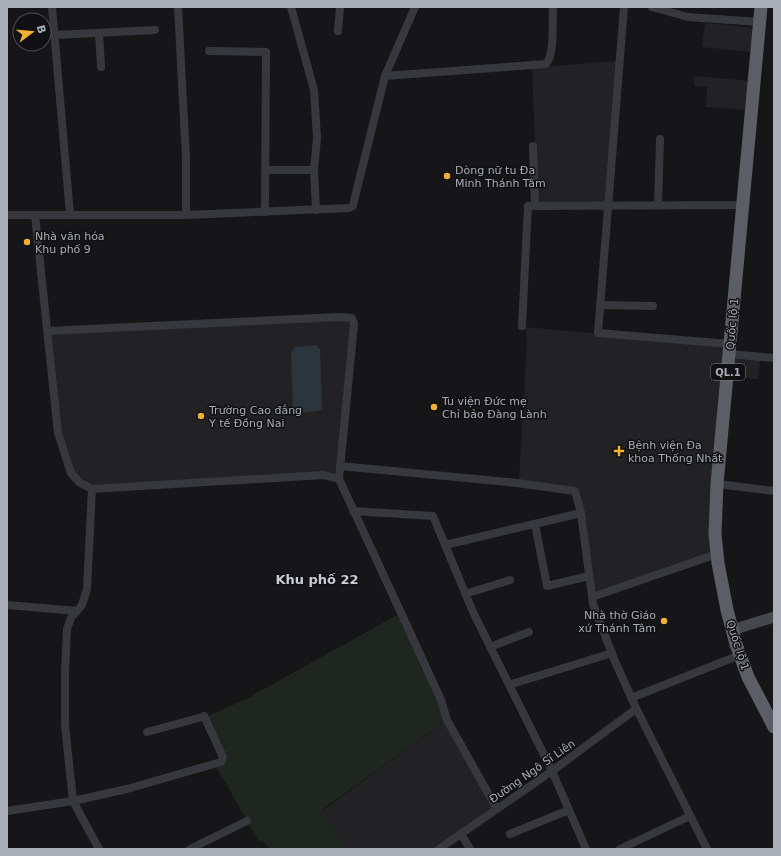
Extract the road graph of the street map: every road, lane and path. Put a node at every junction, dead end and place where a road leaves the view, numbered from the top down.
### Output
1 (52, 7) edge
2 (178, 7) edge
3 (291, 7) edge
4 (340, 7) edge
5 (415, 7) edge
6 (552, 7) edge
7 (624, 7) edge
8 (652, 7) edge
9 (761, 7) edge
10 (759, 22) junction
11 (155, 30) dead end
12 (338, 31) dead end
13 (99, 32) junction
14 (55, 35) junction
15 (209, 51) dead end
16 (101, 67) dead end
17 (385, 76) junction
18 (660, 139) dead end
19 (533, 146) dead end
20 (266, 170) junction
21 (314, 170) junction
22 (743, 205) junction
23 (535, 206) junction
24 (607, 206) junction
25 (658, 206) junction
26 (316, 210) junction
27 (265, 212) junction
28 (70, 214) junction
29 (7, 215) edge
30 (35, 215) junction
31 (186, 215) junction
32 (600, 305) junction
33 (653, 306) dead end
34 (522, 326) dead end
35 (48, 331) junction
36 (730, 349) junction
37 (774, 358) edge
38 (340, 466) junction
39 (339, 479) junction
40 (717, 484) junction
41 (92, 489) junction
42 (774, 491) edge
43 (353, 511) junction
44 (581, 513) junction
45 (535, 524) junction
46 (444, 544) junction
47 (717, 554) junction
48 (589, 576) junction
49 (510, 580) dead end
50 (465, 594) junction
51 (592, 596) junction
52 (7, 605) edge
53 (77, 611) junction
54 (774, 617) edge
55 (732, 630) junction
56 (529, 632) dead end
57 (490, 647) junction
58 (612, 653) junction
59 (740, 655) junction
60 (509, 685) junction
61 (631, 698) junction
62 (636, 709) junction
63 (774, 727) edge
64 (147, 732) dead end
65 (552, 772) junction
66 (73, 801) junction
67 (497, 810) junction
68 (569, 810) junction
69 (7, 811) edge
70 (690, 816) junction
71 (247, 821) dead end
72 (461, 834) junction
73 (510, 834) dead end
74 (99, 849) edge
75 (190, 849) edge
76 (439, 849) edge
77 (470, 849) edge
78 (586, 849) edge
79 (620, 849) edge
80 (707, 849) edge

1 - 14 street
2 - 31 street
3 - 21 street
4 - 12 street
5 - 17 street
6 - 17 street
7 - 24 street
8 - 10 street
9 - 10 highway, Quốc lộ 1 / QL.1
10 - 22 highway, Quốc lộ 1 / QL.1
11 - 13 street
13 - 14 street
13 - 16 street
14 - 28 street
15 - 20 street
17 - 26 street
18 - 25 street
19 - 23 street
20 - 21 street
20 - 27 street
21 - 26 street
22 - 25 street
22 - 36 highway, Quốc lộ 1 / QL.1
23 - 24 street
23 - 34 street
24 - 25 street
24 - 32 street
26 - 27 street
27 - 31 street
28 - 30 street
28 - 31 street
29 - 30 street
30 - 35 street
32 - 33 street
32 - 36 street
35 - 38 street
35 - 41 street
36 - 37 street
36 - 40 highway, Quốc lộ 1 / QL.1
38 - 39 street
38 - 44 street
39 - 41 street
39 - 43 street
40 - 42 street
40 - 47 highway, Quốc lộ 1 / QL.1
41 - 53 street
43 - 46 street
43 - 67 street
44 - 45 street
44 - 48 street
45 - 46 street
45 - 48 street
46 - 50 street
47 - 51 street
47 - 55 highway, Quốc lộ 1 / QL.1
48 - 51 street
49 - 50 street
50 - 57 street
51 - 58 street
52 - 53 street
53 - 66 street
54 - 55 main road
55 - 59 highway, Quốc lộ 1 / QL.1
56 - 57 street
57 - 60 street
58 - 60 street
58 - 61 street
59 - 61 street
59 - 63 highway, Quốc lộ 1 / QL.1
60 - 65 street
61 - 62 street
62 - 65 street, Đường Ngô Sĩ Liên
62 - 70 street
64 - 66 street
65 - 67 street, Đường Ngô Sĩ Liên
65 - 68 street
66 - 69 street
66 - 74 street
67 - 72 street, Đường Ngô Sĩ Liên
68 - 73 street
68 - 78 street
70 - 79 street
70 - 80 street
71 - 75 street
72 - 76 street, Đường Ngô Sĩ Liên
72 - 77 street

